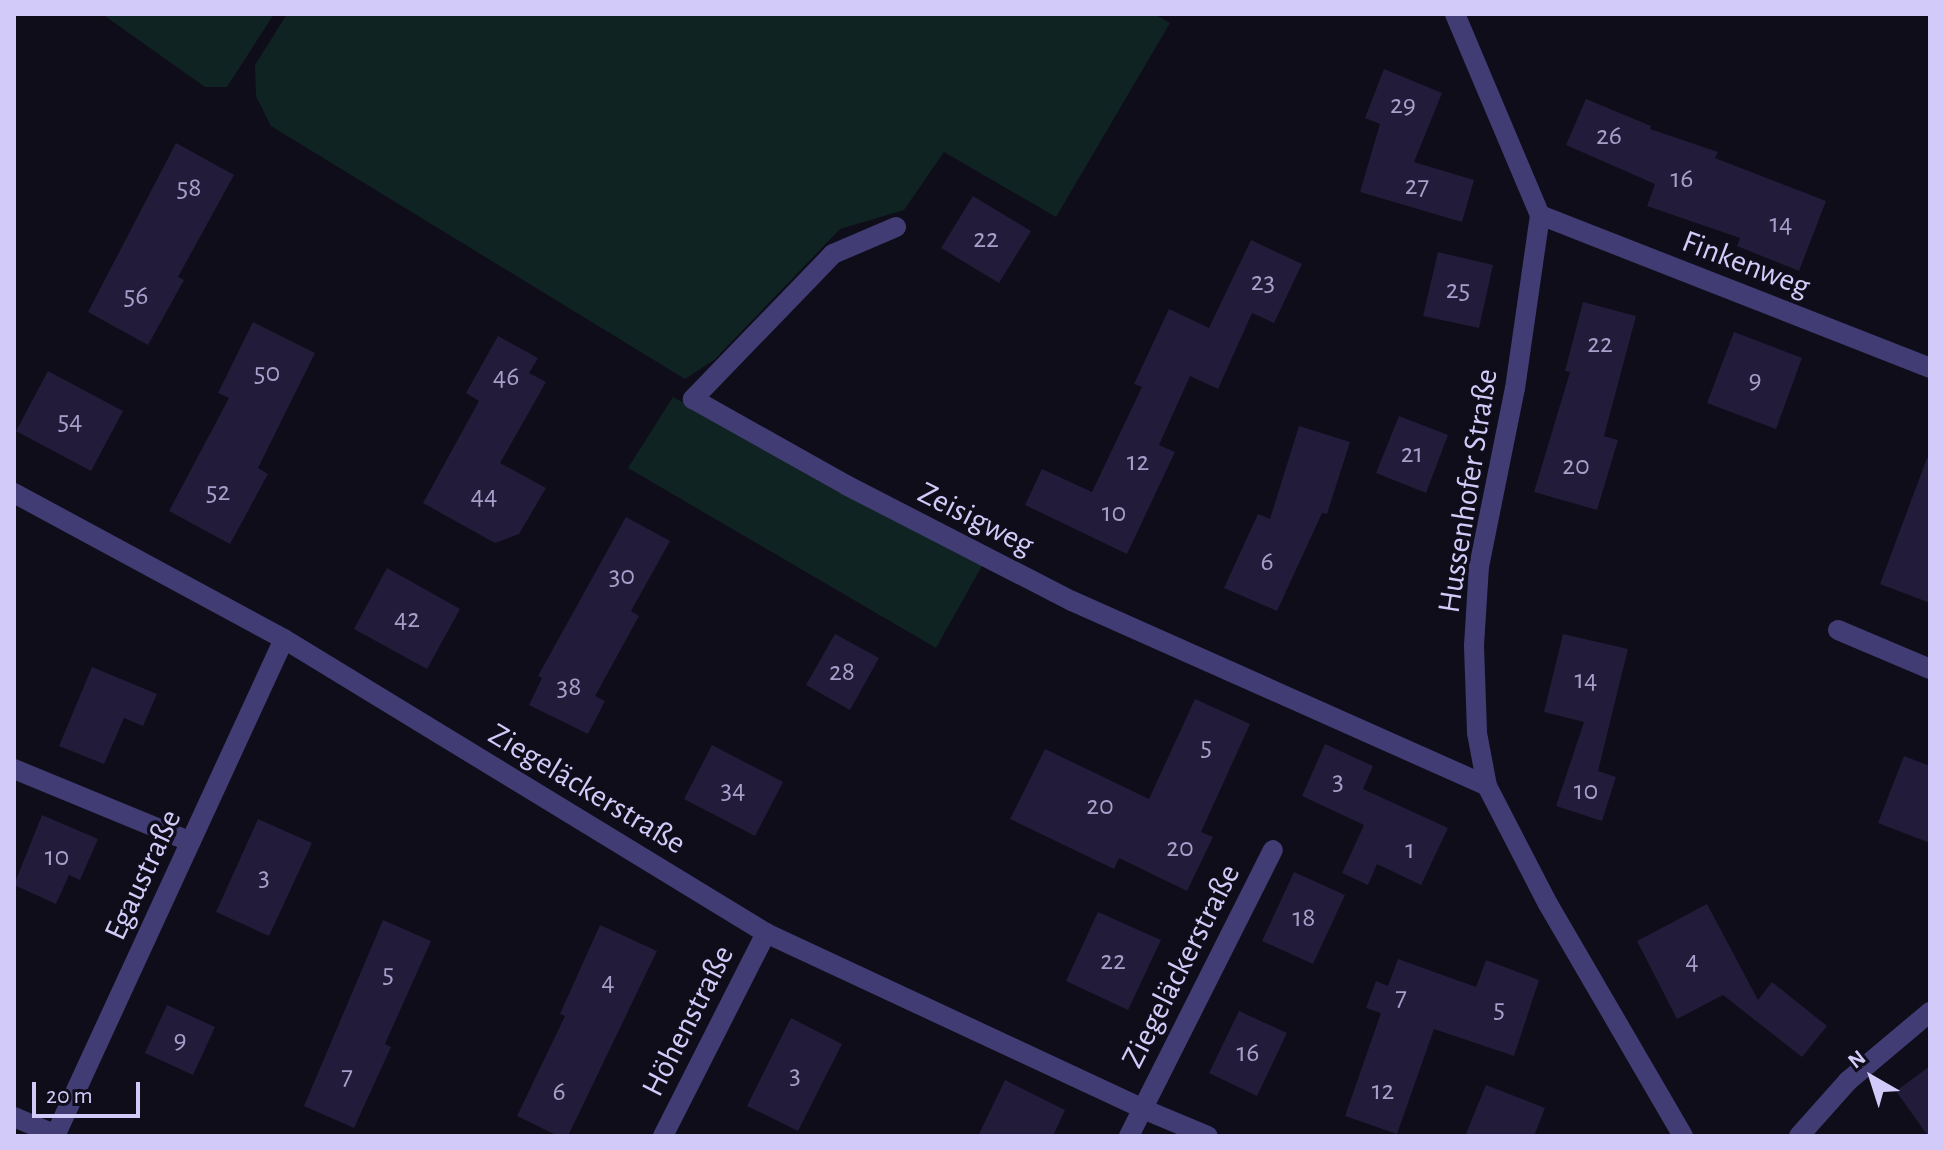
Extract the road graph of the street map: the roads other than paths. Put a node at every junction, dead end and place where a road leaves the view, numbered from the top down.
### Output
1 (1455, 14) edge
2 (1540, 215) junction
3 (896, 227) dead end
4 (1930, 368) edge
5 (14, 493) edge
6 (1838, 630) dead end
7 (284, 639) junction
8 (1930, 669) edge
9 (14, 769) edge
10 (1487, 786) junction
11 (191, 842) junction
12 (1273, 850) dead end
13 (766, 933) junction
14 (1930, 1012) edge
15 (1143, 1109) junction
16 (14, 1117) edge
17 (56, 1136) edge
18 (663, 1136) edge
19 (1129, 1136) edge
20 (1208, 1136) edge
21 (1683, 1136) edge
22 (1799, 1136) edge

1 - 2 street
2 - 4 street, Finkenweg
2 - 10 street, Hussenhofer Straße
3 - 10 street, Zeisigweg
5 - 7 street, Ziegeläckerstraße
6 - 8 street
7 - 11 street, Egaustraße
7 - 13 street, Ziegeläckerstraße
9 - 11 street
10 - 21 street, Hussenhofer Straße
11 - 17 street, Egaustraße
12 - 15 street, Ziegeläckerstraße
13 - 15 street, Ziegeläckerstraße
13 - 18 street, Höhenstraße
14 - 22 street
15 - 19 street
15 - 20 street, Ziegeläckerstraße
16 - 17 street

